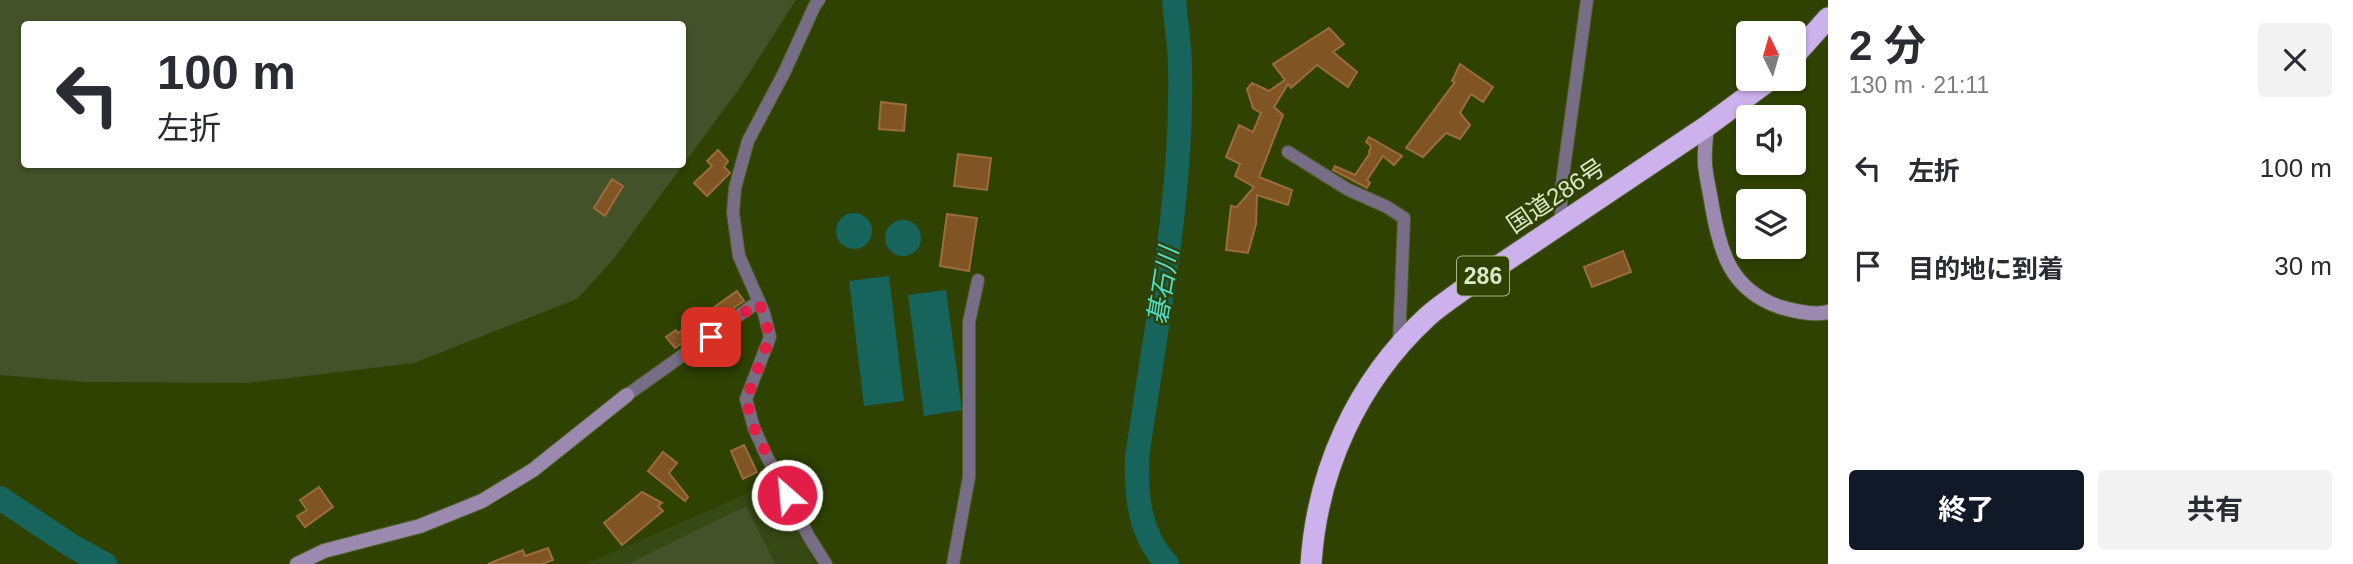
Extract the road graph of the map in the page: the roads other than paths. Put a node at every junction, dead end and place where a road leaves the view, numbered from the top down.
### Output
1 (819, 0) edge
2 (1587, 0) edge
3 (1828, 18) edge
4 (1806, 43) edge
5 (1755, 91) edge
6 (1707, 126) junction
7 (1288, 152) dead end
8 (1561, 225) junction
9 (978, 280) dead end
10 (759, 302) junction
11 (1828, 312) edge
12 (1399, 348) junction
13 (627, 396) joint
14 (297, 564) edge
15 (826, 564) edge
16 (953, 564) edge
17 (1311, 564) edge

1 - 10 street
2 - 8 street
3 - 4 highway
5 - 6 highway, 国道286号 / 286
6 - 8 highway, 国道286号 / 286
6 - 11 street
7 - 12 street
8 - 12 highway, 国道286号 / 286
9 - 16 street
10 - 13 street
10 - 15 street
12 - 17 highway, 国道286号 / 286
13 - 14 street

